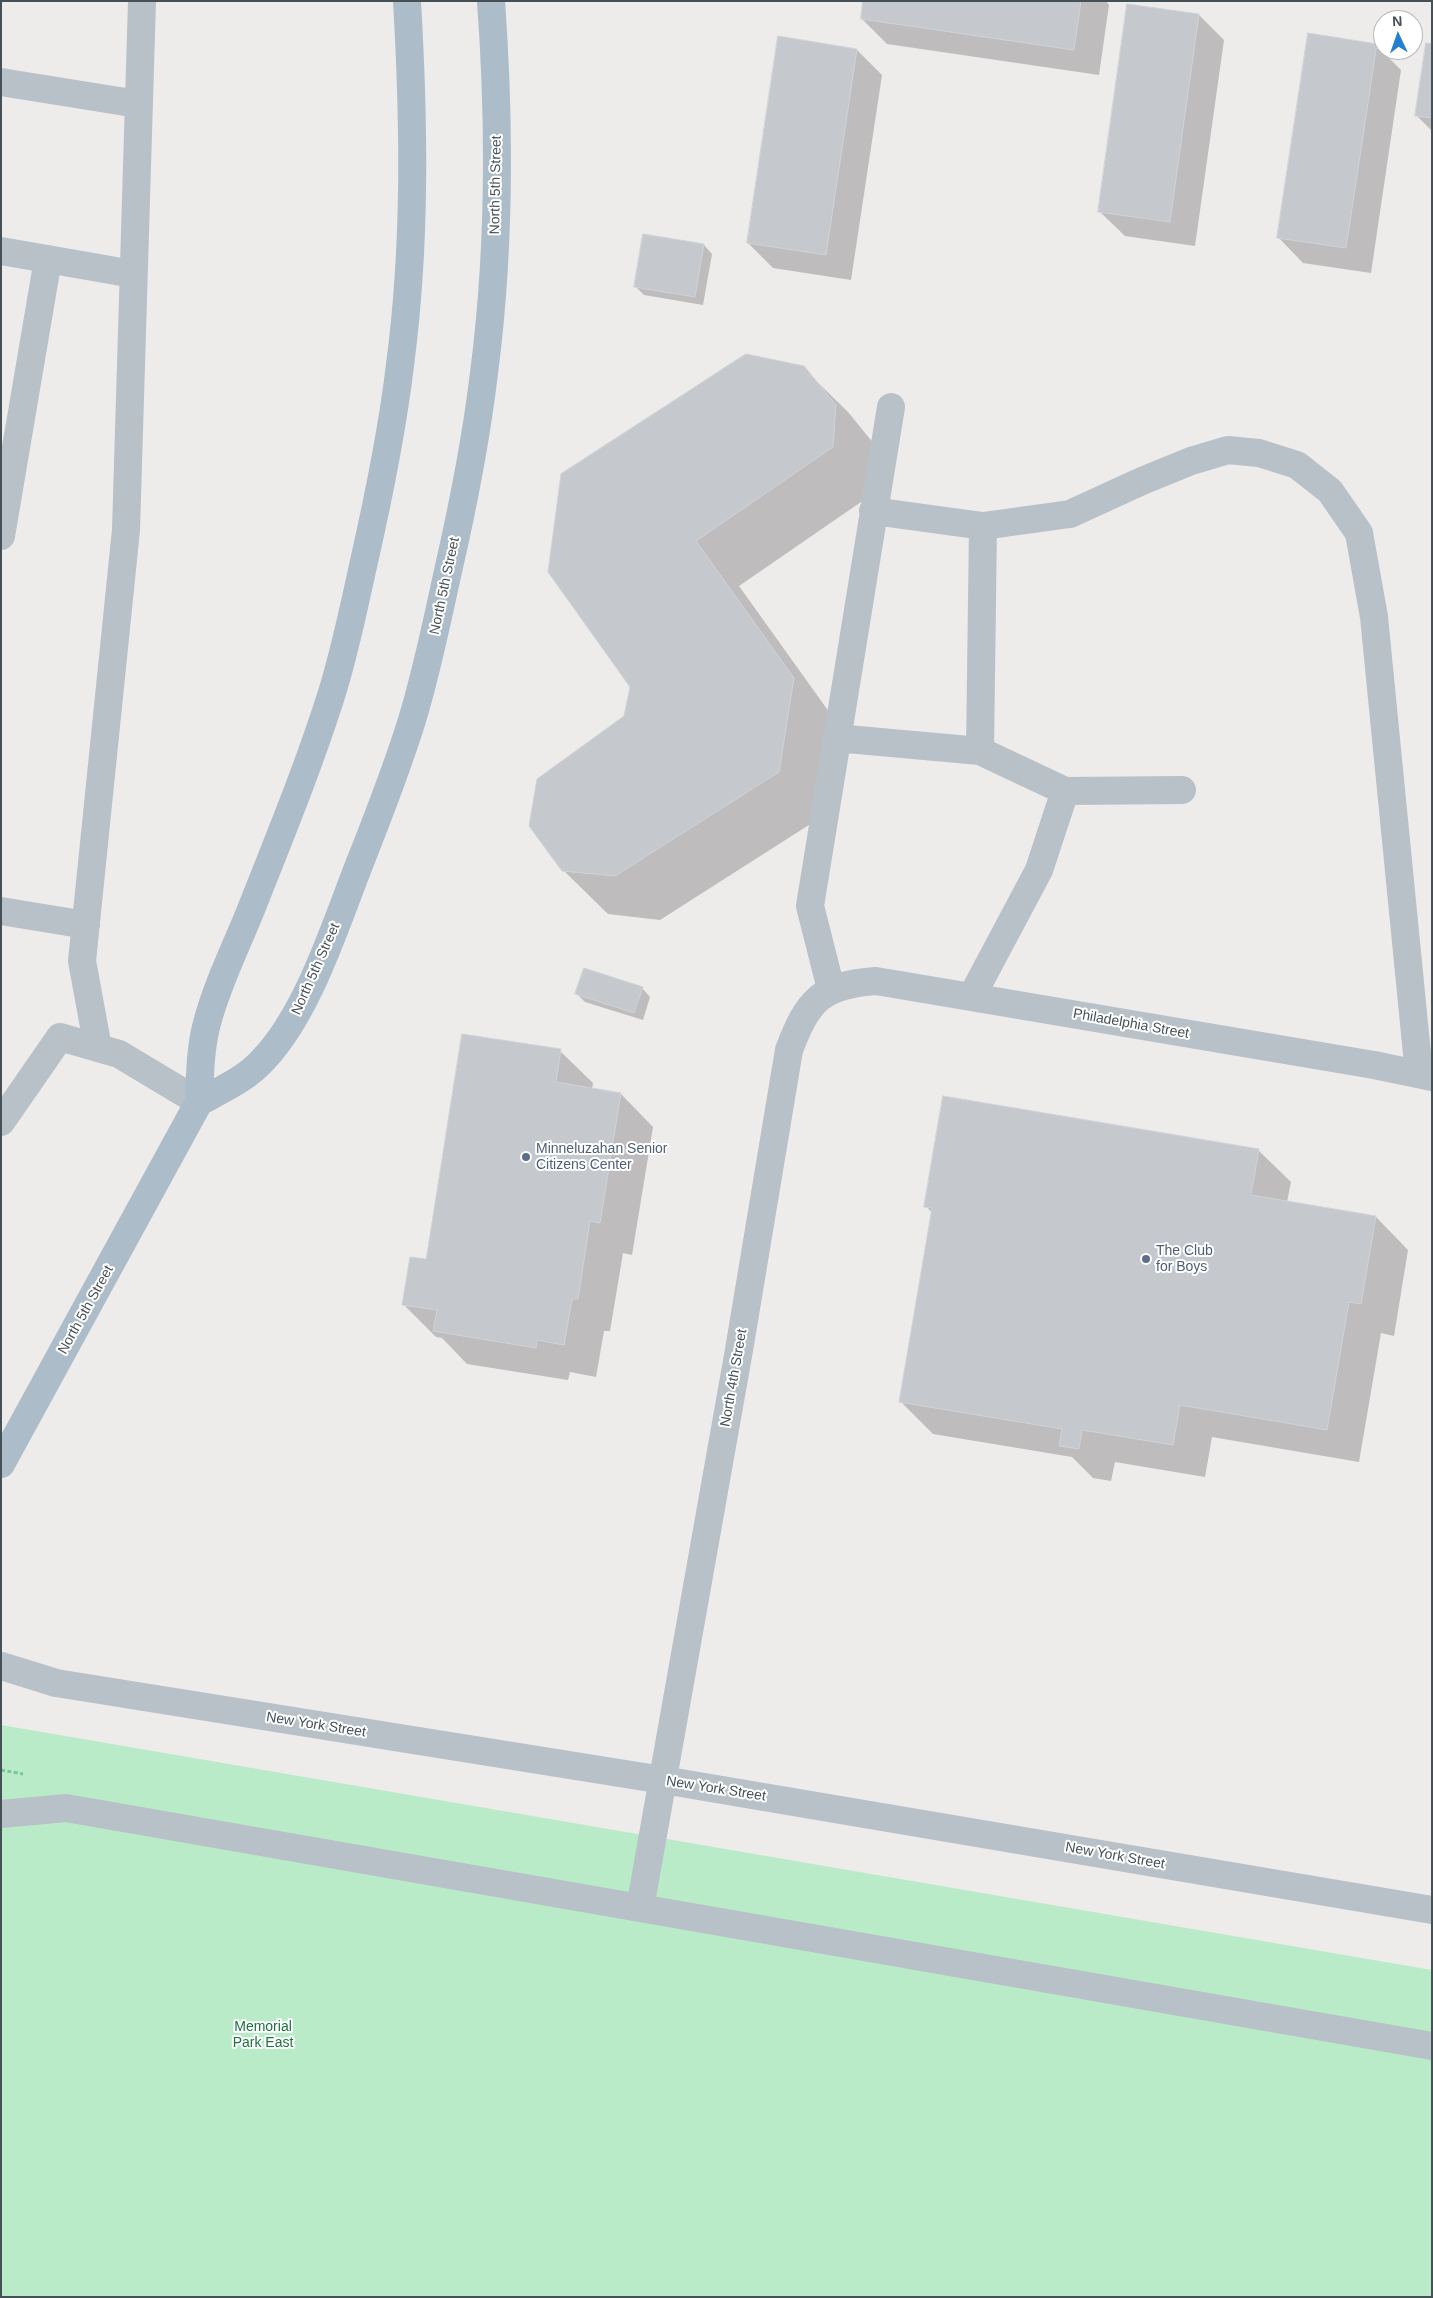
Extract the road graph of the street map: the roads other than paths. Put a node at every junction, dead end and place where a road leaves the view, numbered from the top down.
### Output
1 (142, 1) edge
2 (407, 1) edge
3 (491, 1) edge
4 (1, 82) edge
5 (138, 104) junction
6 (1, 251) edge
7 (48, 259) junction
8 (133, 274) junction
9 (891, 407) dead end
10 (873, 511) junction
11 (983, 526) junction
12 (1, 536) edge
13 (836, 738) junction
14 (980, 751) junction
15 (1182, 790) dead end
16 (1066, 791) junction
17 (1, 911) edge
18 (86, 925) junction
19 (831, 989) junction
20 (972, 996) junction
21 (98, 1048) junction
22 (1425, 1075) edge
23 (199, 1102) junction
24 (1, 1122) edge
25 (1, 1464) edge
26 (1, 1666) edge
27 (663, 1780) junction
28 (1, 1814) edge
29 (640, 1908) junction
30 (1432, 1910) edge
31 (1432, 2046) edge

1 - 5 street
2 - 23 main road, North 5th Street
3 - 23 main road, North 5th Street
4 - 5 street
5 - 8 street
6 - 7 street
7 - 8 street
7 - 12 street
8 - 18 street
9 - 10 street
10 - 11 street
10 - 13 street
11 - 14 street
11 - 22 street
13 - 14 street
13 - 19 street
14 - 16 street
15 - 16 street
16 - 20 street
17 - 18 street
18 - 21 street
19 - 20 street, Philadelphia Street
19 - 27 street, North 4th Street
20 - 22 street, Philadelphia Street
21 - 23 street
21 - 24 street
23 - 25 main road, North 5th Street
26 - 27 street, New York Street
27 - 29 street, North 4th Street
27 - 30 street, New York Street
28 - 29 street
29 - 31 street

